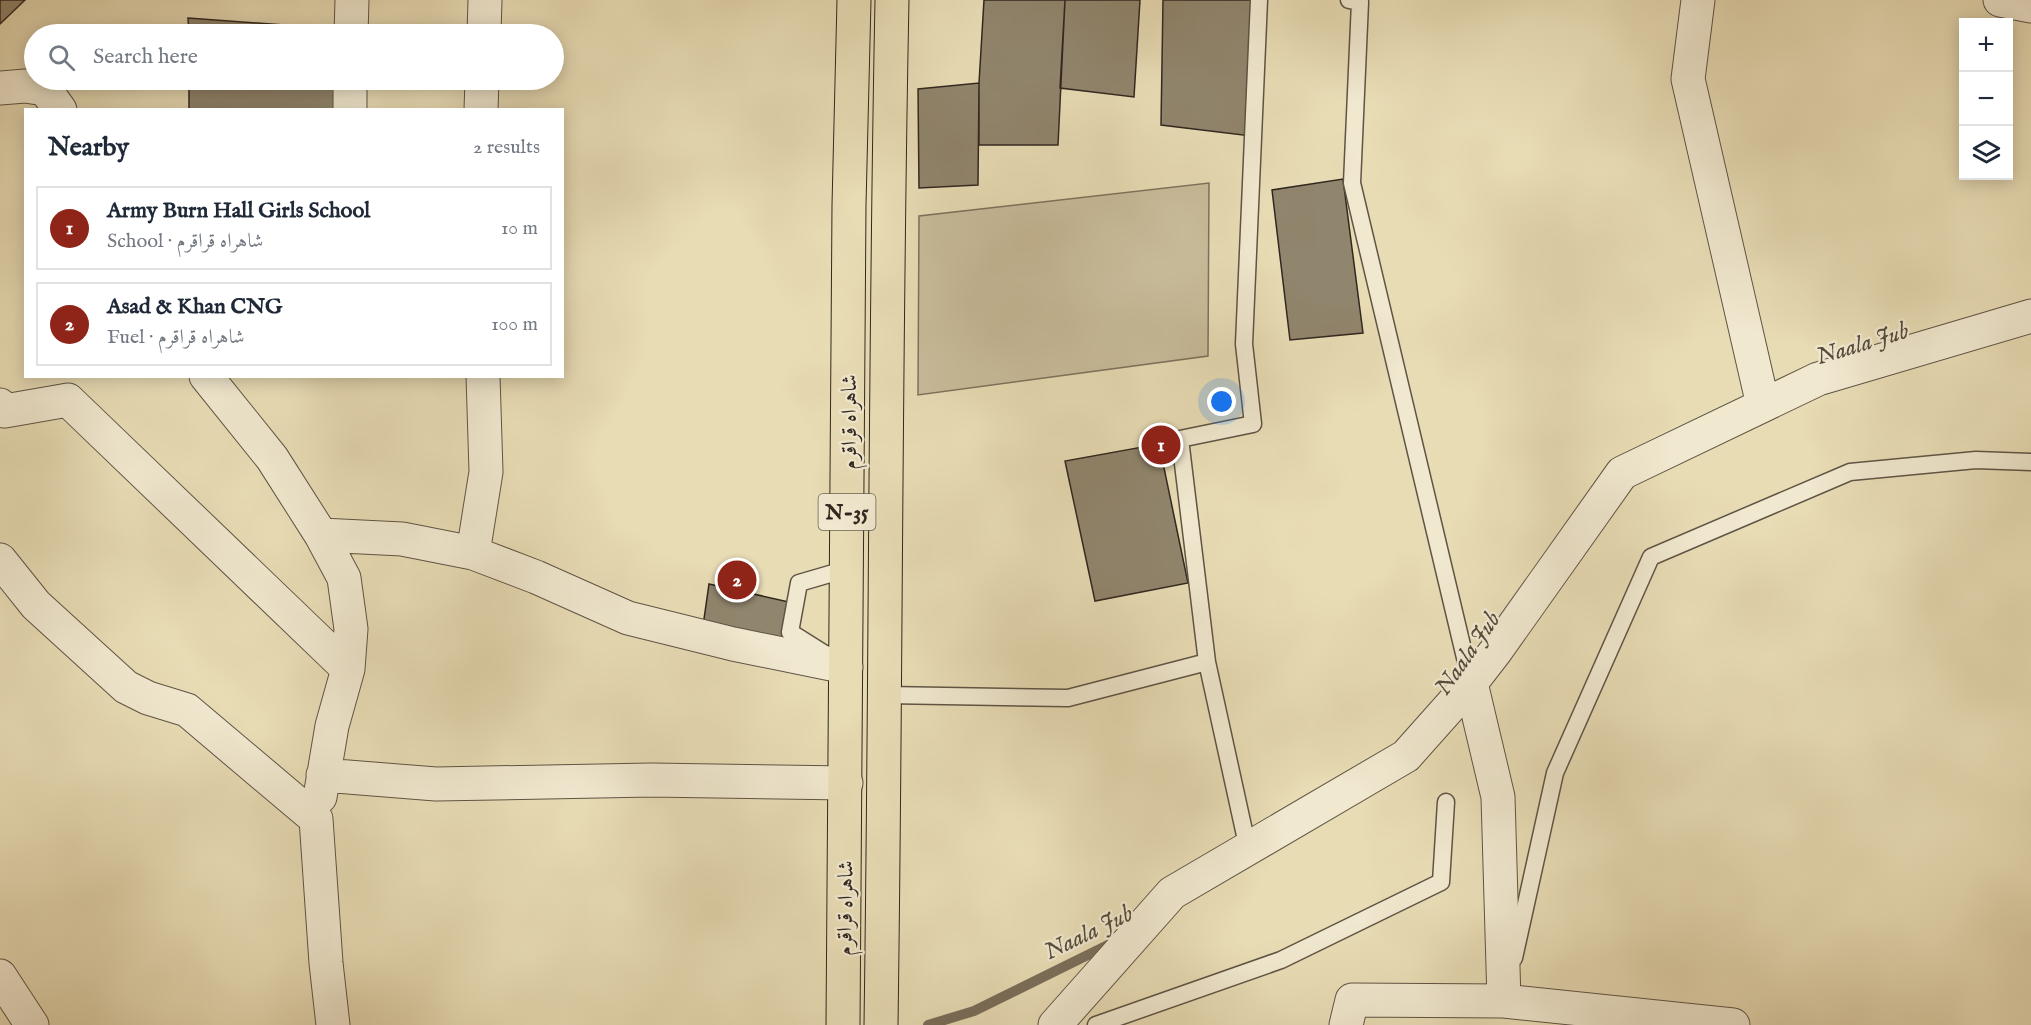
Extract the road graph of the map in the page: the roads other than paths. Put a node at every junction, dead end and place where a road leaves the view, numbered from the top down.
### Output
1 (352, 0) edge
2 (485, 0) edge
3 (854, 0) edge
4 (892, 0) edge
5 (1259, 0) edge
6 (1349, 0) edge
7 (1698, 0) edge
8 (2000, 0) edge
9 (2031, 6) edge
10 (351, 24) edge
11 (484, 24) edge
12 (24, 86) edge
13 (0, 88) edge
14 (45, 90) edge
15 (350, 90) edge
16 (482, 90) edge
17 (58, 108) edge
18 (350, 108) edge
19 (481, 108) edge
20 (2031, 316) edge
21 (208, 378) edge
22 (483, 378) edge
23 (0, 405) edge
24 (1763, 405) junction
25 (2031, 462) edge
26 (321, 535) junction
27 (473, 553) junction
28 (0, 560) edge
29 (847, 569) junction
30 (1207, 662) junction
31 (846, 667) junction
32 (348, 669) junction
33 (1471, 683) junction
34 (886, 695) junction
35 (323, 775) junction
36 (846, 783) junction
37 (1446, 802) dead end
38 (316, 819) junction
39 (1248, 849) junction
40 (0, 976) edge
41 (1504, 1001) junction
42 (32, 1025) edge
43 (333, 1025) edge
44 (843, 1025) edge
45 (881, 1025) edge
46 (1055, 1025) edge
47 (1096, 1025) edge
48 (1346, 1025) edge
49 (1733, 1025) edge

1 - 10 street
2 - 11 street
3 - 29 highway, شاہراہ قراقرم / N-35
4 - 34 highway, شاہراہ قراقرم / N-35
5 - 30 lane
6 - 33 lane
7 - 24 street
8 - 9 street
12 - 13 street
14 - 17 street
15 - 18 street
16 - 19 street
20 - 24 street
21 - 26 street
22 - 27 street
23 - 32 street
24 - 33 street
25 - 41 lane
26 - 27 street
26 - 32 street
27 - 31 street
28 - 38 street
29 - 31 highway, شاہراہ قراقرم / N-35
29 - 31 lane
30 - 34 lane
30 - 39 lane
31 - 36 highway, شاہراہ قراقرم / N-35
32 - 35 street
33 - 39 street
33 - 41 street
34 - 45 highway, شاہراہ قراقرم / N-35
35 - 36 street
35 - 38 street
36 - 44 highway, شاہراہ قراقرم / N-35
37 - 47 lane
38 - 43 street
39 - 46 street
40 - 42 street
41 - 48 street
41 - 49 street

